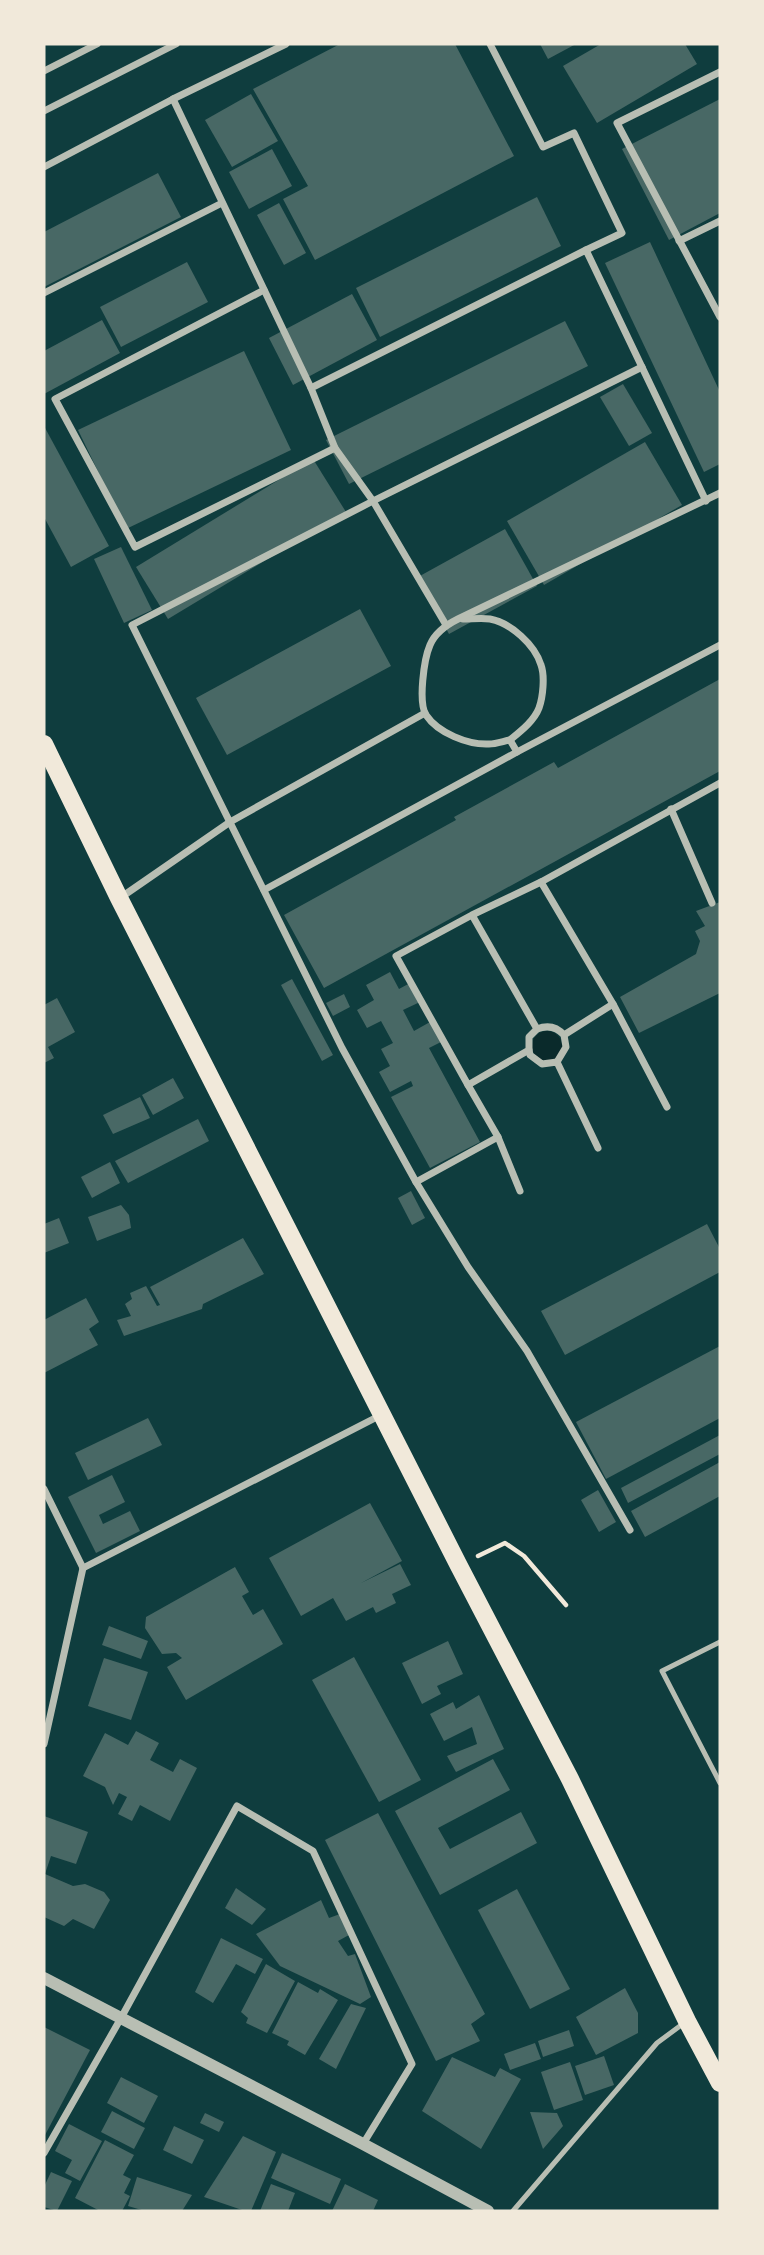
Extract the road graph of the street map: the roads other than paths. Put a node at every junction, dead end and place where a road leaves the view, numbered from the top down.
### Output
1 (97, 44) edge
2 (176, 44) edge
3 (285, 44) edge
4 (490, 44) edge
5 (44, 71) edge
6 (720, 72) edge
7 (173, 99) junction
8 (44, 111) edge
9 (44, 167) edge
10 (222, 203) junction
11 (720, 220) edge
12 (679, 241) junction
13 (586, 250) junction
14 (264, 290) junction
15 (44, 293) edge
16 (720, 317) edge
17 (642, 367) junction
18 (311, 388) junction
19 (335, 449) junction
20 (720, 493) edge
21 (373, 501) junction
22 (706, 501) junction
23 (458, 620) junction
24 (446, 625) junction
25 (720, 645) edge
26 (425, 713) junction
27 (510, 740) junction
28 (44, 744) edge
29 (517, 752) junction
30 (49, 767) edge
31 (720, 783) edge
32 (671, 809) junction
33 (230, 822) junction
34 (541, 882) junction
35 (264, 890) junction
36 (119, 898) junction
37 (712, 903) dead end
38 (472, 915) junction
39 (613, 1004) junction
40 (537, 1029) junction
41 (564, 1034) junction
42 (529, 1050) junction
43 (557, 1062) junction
44 (468, 1085) junction
45 (667, 1107) dead end
46 (498, 1137) junction
47 (598, 1147) dead end
48 (416, 1182) junction
49 (520, 1191) dead end
50 (383, 1415) junction
51 (44, 1489) edge
52 (630, 1530) dead end
53 (83, 1568) junction
54 (720, 1642) edge
55 (44, 1744) edge
56 (720, 1783) edge
57 (44, 1978) edge
58 (121, 2018) junction
59 (687, 2021) junction
60 (720, 2083) edge
61 (363, 2144) junction
62 (44, 2153) edge
63 (488, 2211) edge
64 (513, 2211) edge

1 - 5 street
2 - 8 street
3 - 7 street
4 - 13 street
6 - 12 street
7 - 9 street
7 - 10 street
10 - 14 street
10 - 15 street
11 - 12 street
12 - 16 street
13 - 17 street
13 - 18 street
14 - 18 street
14 - 19 street
17 - 21 street
17 - 22 street
18 - 19 street
19 - 21 street
20 - 22 street
21 - 24 street
21 - 33 street
22 - 23 street
23 - 24 street
23 - 27 street
24 - 26 street
25 - 29 street
26 - 27 street
26 - 33 street
27 - 29 street
28 - 30 main road
29 - 35 street
30 - 36 main road
31 - 32 street
32 - 34 street
32 - 37 street
33 - 35 street
33 - 36 street
34 - 38 street
34 - 39 street
35 - 48 street
36 - 50 main road
38 - 40 street
38 - 44 street
39 - 41 street
39 - 45 street
40 - 41 street
40 - 42 street
41 - 43 street
42 - 43 street
42 - 44 street
43 - 47 street
44 - 46 street
46 - 48 street
46 - 49 street
48 - 52 street
50 - 53 street
50 - 59 main road
51 - 53 street
53 - 55 street
54 - 56 lane
57 - 58 street
58 - 61 street
58 - 61 street
58 - 62 street
59 - 60 main road
59 - 64 lane
61 - 63 street

